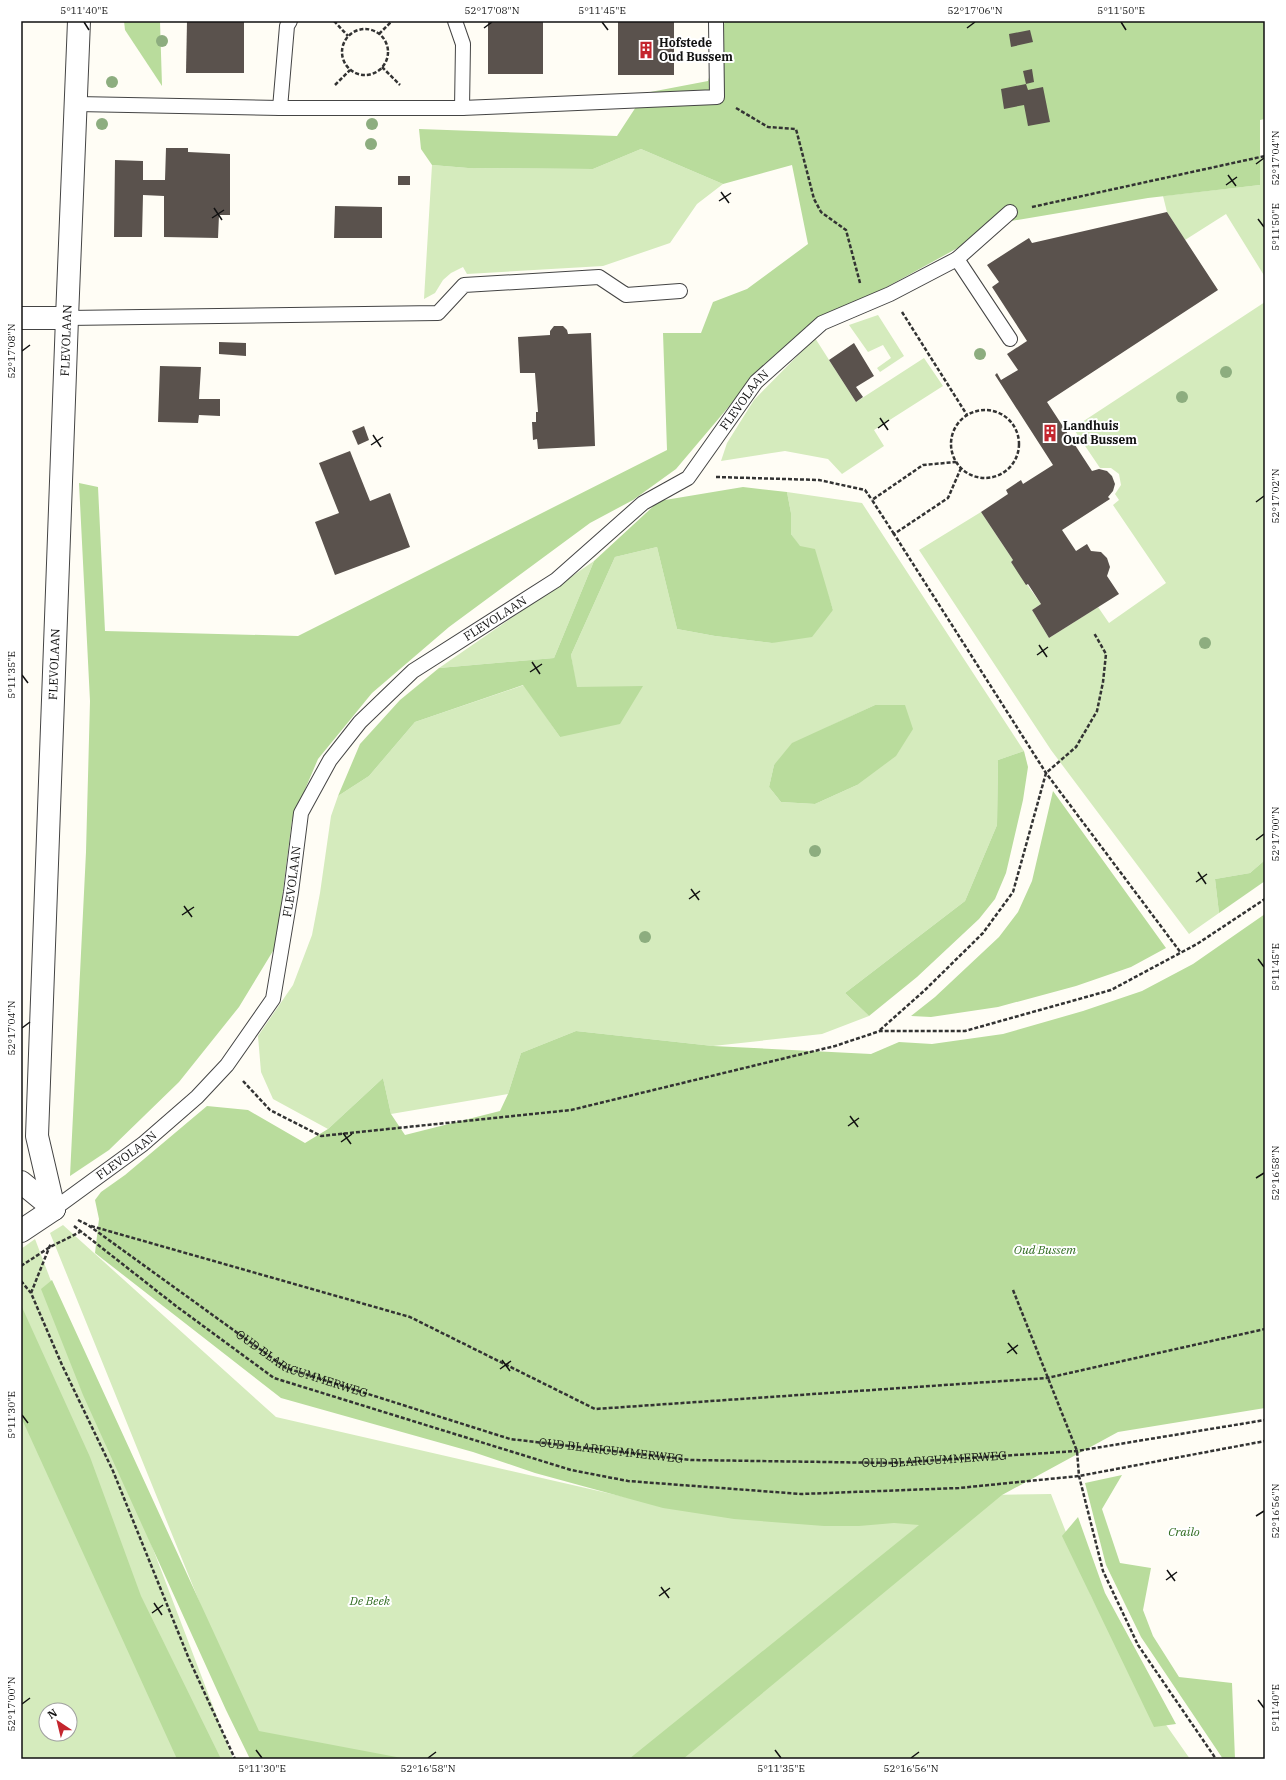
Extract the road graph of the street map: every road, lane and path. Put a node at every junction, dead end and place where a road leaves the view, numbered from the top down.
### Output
1 (80, 21) edge
2 (290, 21) edge
3 (334, 21) edge
4 (392, 21) edge
5 (454, 21) edge
6 (716, 21) edge
7 (380, 34) junction
8 (348, 36) junction
9 (716, 96) junction
10 (77, 104) junction
11 (280, 108) junction
12 (462, 108) junction
13 (1265, 156) edge
14 (1010, 212) joint
15 (957, 259) junction
16 (680, 291) dead end
17 (890, 294) junction
18 (865, 305) junction
19 (21, 318) edge
20 (67, 318) junction
21 (1010, 339) dead end
22 (967, 415) junction
23 (956, 462) junction
24 (961, 468) junction
25 (688, 478) junction
26 (872, 500) junction
27 (894, 534) junction
28 (1094, 633) dead end
29 (1046, 774) junction
30 (1265, 899) edge
31 (1181, 953) junction
32 (880, 1031) junction
33 (227, 1065) junction
34 (21, 1182) edge
35 (54, 1209) junction
36 (88, 1225) junction
37 (21, 1231) edge
38 (80, 1232) junction
39 (50, 1247) junction
40 (21, 1266) edge
41 (21, 1281) edge
42 (1013, 1290) dead end
43 (31, 1293) junction
44 (1265, 1329) edge
45 (1047, 1378) junction
46 (1265, 1420) edge
47 (1265, 1441) edge
48 (1077, 1451) junction
49 (1079, 1476) junction
50 (235, 1759) edge
51 (1216, 1759) edge

1 - 10 street, FLEVOLAAN
2 - 11 lane
3 - 8 path
4 - 7 path
5 - 12 lane
6 - 9 lane
7 - 8 path
7 - 8 path
9 - 12 lane
9 - 18 path
10 - 11 lane
10 - 20 street, FLEVOLAAN
11 - 12 lane
13 - 14 path
14 - 15 lane, FLEVOLAAN
15 - 17 lane, FLEVOLAAN
15 - 21 lane
16 - 20 lane
17 - 18 lane, FLEVOLAAN
17 - 22 path
18 - 25 lane, FLEVOLAAN
19 - 20 street
20 - 35 street, FLEVOLAAN
22 - 23 path
22 - 24 path
23 - 24 path
23 - 26 path
24 - 27 path
25 - 26 path
25 - 33 lane, FLEVOLAAN
26 - 27 path
27 - 29 path
28 - 29 path
29 - 31 path
29 - 32 path
30 - 31 path
31 - 32 path
32 - 33 path
33 - 35 lane, FLEVOLAAN
34 - 35 street
35 - 36 path, OUD BLARICUMMERWEG
35 - 37 street
35 - 38 path
36 - 45 path
36 - 48 path, OUD BLARICUMMERWEG
38 - 39 path
38 - 49 path
39 - 40 path
39 - 43 path
41 - 43 path
42 - 45 path
43 - 50 path
44 - 45 path
45 - 48 path
46 - 48 path, OUD BLARICUMMERWEG
47 - 49 path
48 - 49 path
49 - 51 path

